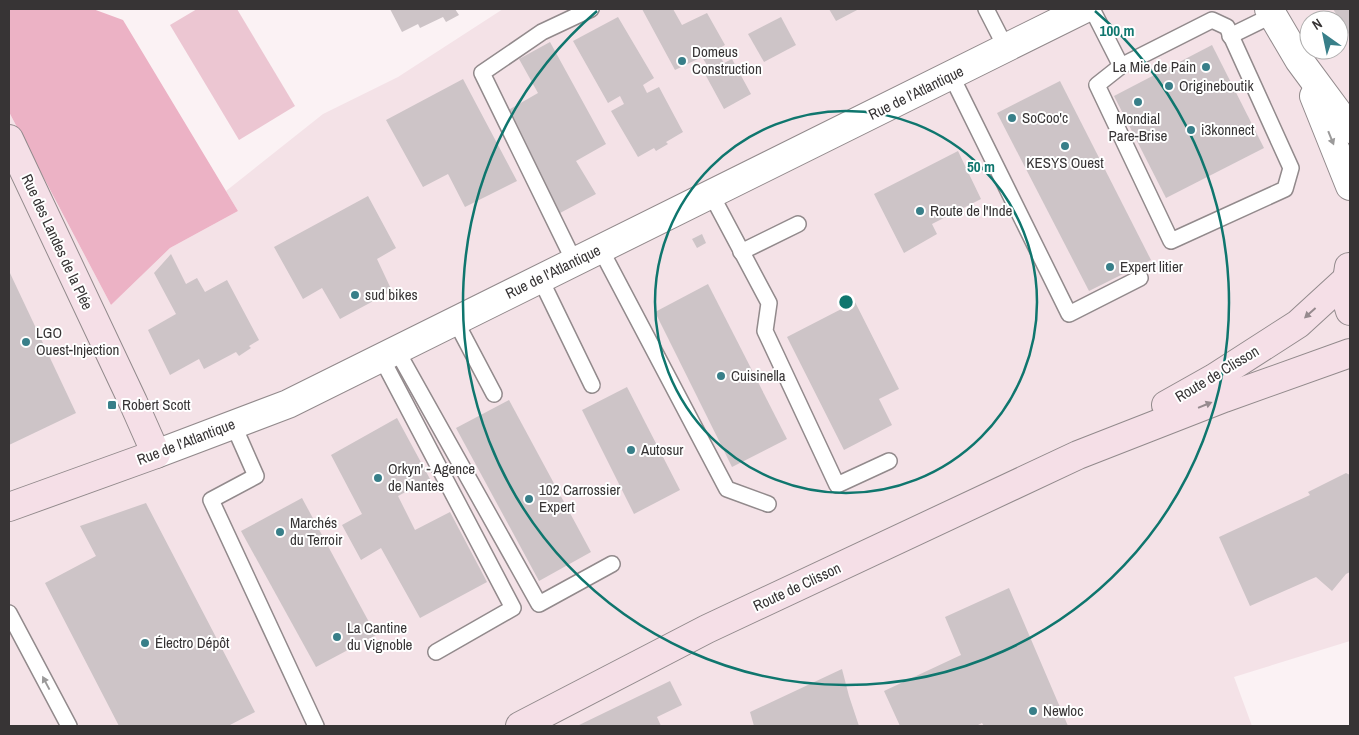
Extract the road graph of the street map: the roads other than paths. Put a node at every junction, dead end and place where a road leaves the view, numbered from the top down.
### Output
1 (592, 9) edge
2 (986, 9) edge
3 (1084, 9) edge
4 (1092, 9) edge
5 (1271, 12) edge
6 (1230, 36) junction
7 (1006, 48) junction
8 (1299, 58) edge
9 (1300, 60) joint
10 (1121, 66) junction
11 (951, 75) junction
12 (1350, 128) edge
13 (9, 139) edge
14 (1350, 186) edge
15 (711, 194) junction
16 (798, 224) dead end
17 (600, 248) junction
18 (742, 252) junction
19 (574, 261) junction
20 (1348, 272) edge
21 (540, 278) junction
22 (1140, 278) dead end
23 (1350, 311) edge
24 (455, 320) junction
25 (389, 353) junction
26 (1350, 353) edge
27 (592, 384) dead end
28 (494, 394) dead end
29 (233, 424) junction
30 (156, 454) junction
31 (1078, 455) junction
32 (890, 461) dead end
33 (768, 504) dead end
34 (9, 507) edge
35 (612, 564) dead end
36 (9, 613) edge
37 (436, 652) dead end
38 (69, 726) edge
39 (316, 726) edge
40 (520, 726) edge

1 - 19 lane
2 - 7 lane
3 - 7 street, Rue de l'Atlantique
4 - 10 lane
5 - 6 lane
5 - 8 street
6 - 10 lane
6 - 10 lane
7 - 11 street, Rue de l'Atlantique
9 - 12 street
9 -> 14 street
11 - 15 street, Rue de l'Atlantique
11 - 22 lane
13 - 30 main road, Rue des Landes de la Plée
15 - 17 street, Rue de l'Atlantique
15 - 18 lane
16 - 18 lane
17 - 19 street, Rue de l'Atlantique
17 - 33 lane
18 - 32 lane
19 - 21 street, Rue de l'Atlantique
20 - 23 main road
20 -> 31 main road, Route de Clisson
21 - 24 street, Rue de l'Atlantique
21 - 27 lane
24 - 25 street, Rue de l'Atlantique
24 - 28 lane
25 - 29 street, Rue de l'Atlantique
25 - 35 lane
25 - 37 lane
31 -> 26 main road, Route de Clisson
29 - 30 street, Rue de l'Atlantique
29 - 39 lane
30 - 34 main road, Rue de l'Atlantique
31 - 40 main road, Route de Clisson
38 -> 36 lane

